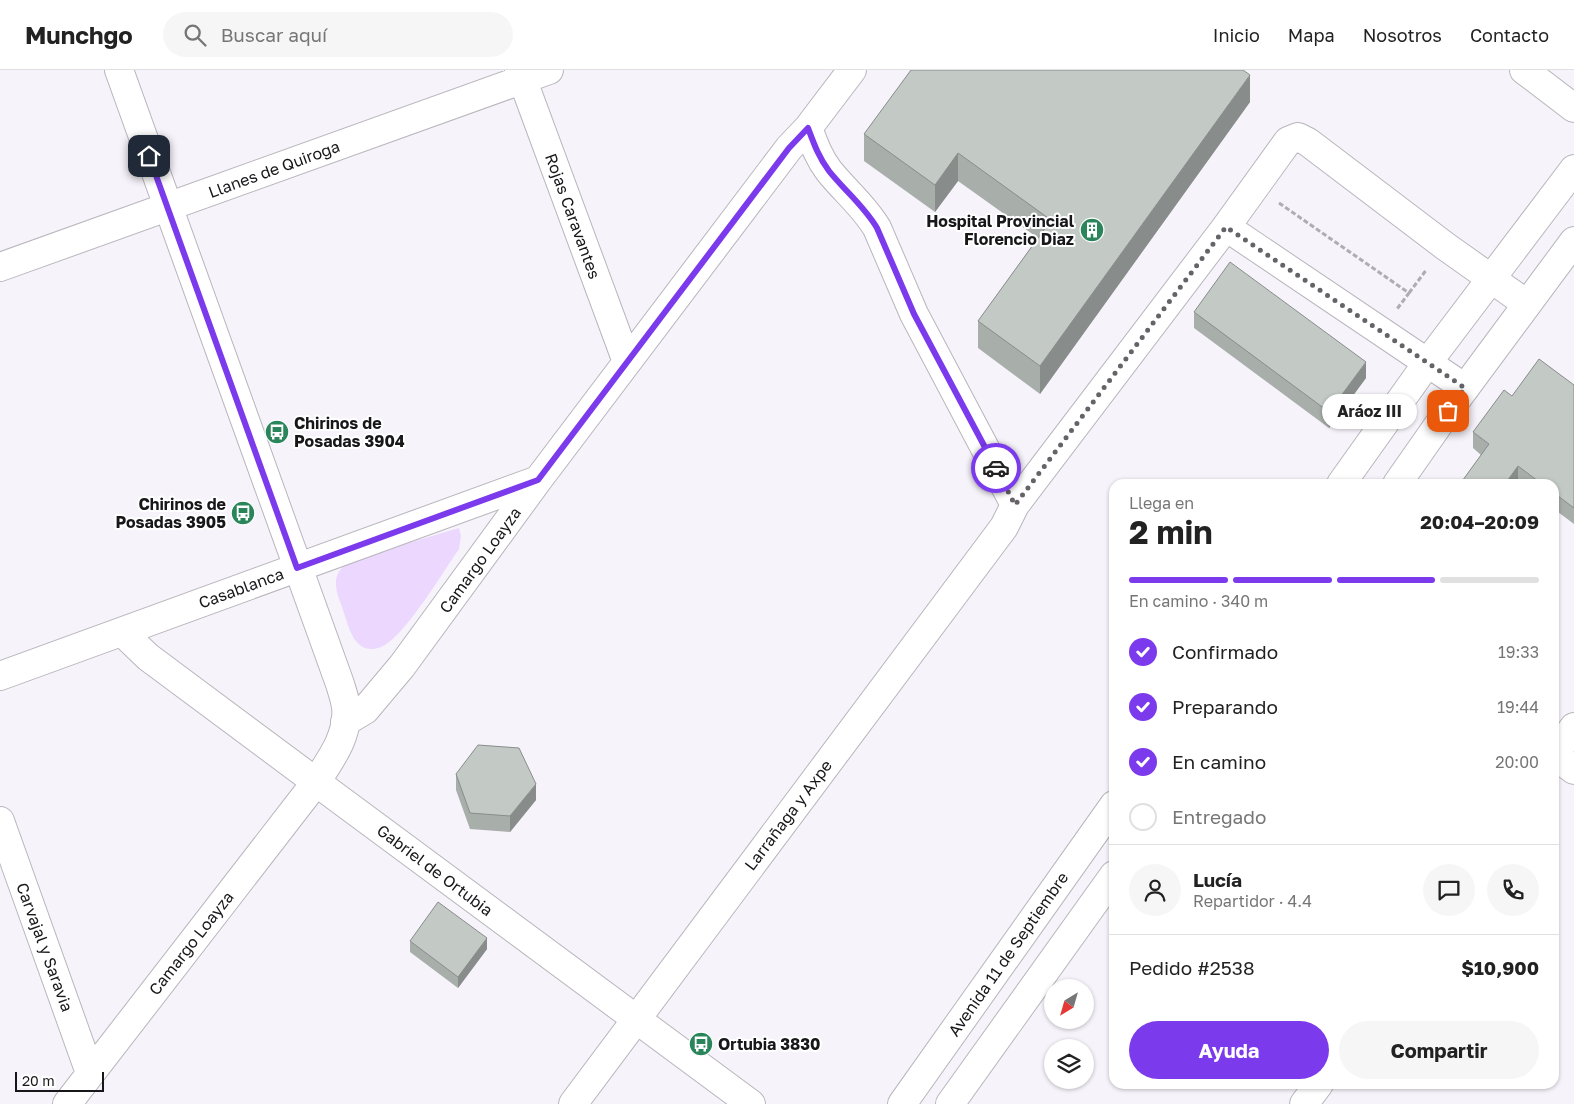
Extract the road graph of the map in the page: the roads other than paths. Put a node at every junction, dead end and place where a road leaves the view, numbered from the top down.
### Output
1 (119, 70) edge
2 (548, 70) edge
3 (852, 70) edge
4 (1524, 70) edge
5 (521, 75) edge
6 (1574, 108) edge
7 (808, 128) junction
8 (1574, 168) edge
9 (168, 207) junction
10 (1226, 227) junction
11 (1574, 241) edge
12 (0, 267) edge
13 (1492, 278) junction
14 (1528, 304) junction
15 (627, 362) junction
16 (1428, 362) junction
17 (1465, 388) junction
18 (1345, 479) edge
19 (1401, 479) edge
20 (538, 480) junction
21 (1009, 516) junction
22 (297, 568) junction
23 (122, 632) junction
24 (0, 676) edge
25 (345, 722) junction
26 (1574, 727) edge
27 (1559, 748) edge
28 (1559, 759) edge
29 (1574, 770) edge
30 (316, 782) junction
31 (1109, 812) edge
32 (0, 821) edge
33 (1109, 882) edge
34 (636, 1019) junction
35 (90, 1074) junction
36 (1315, 1089) edge
37 (67, 1104) edge
38 (573, 1104) edge
39 (751, 1104) edge
40 (902, 1104) edge
41 (950, 1104) edge
42 (1304, 1104) edge

1 - 9 street, Camargo Loayza
2 - 5 street, Llanes de Quiroga
3 - 7 street, Camargo Loayza
4 - 6 street
5 - 9 street, Llanes de Quiroga
5 - 15 street, Rojas Caravantes
7 - 15 street, Camargo Loayza
7 - 21 street
8 - 13 street
9 - 12 street, Llanes de Quiroga
9 - 22 street, Camargo Loayza
10 - 13 street, Larrañaga y Axpe
10 - 16 street
10 - 21 street, Larrañaga y Axpe
11 - 14 street
13 - 14 street
13 - 16 street
14 - 17 street
15 - 20 street, Camargo Loayza
16 - 17 street
16 - 18 street
17 - 19 street
20 - 22 street, Casablanca
20 - 25 street, Camargo Loayza
21 - 34 street, Larrañaga y Axpe
22 - 23 street, Casablanca
22 - 25 street, Camargo Loayza
23 - 24 street, Casablanca
23 - 30 street, Gabriel de Ortubia
25 - 30 street, Camargo Loayza
26 - 27 street
28 - 29 street
30 - 34 street, Gabriel de Ortubia
30 - 35 street, Camargo Loayza
31 - 40 street, Avenida 11 de Septiembre
32 - 35 street, Carvajal y Saravia
33 - 41 street
34 - 38 street, Larrañaga y Axpe
34 - 39 street, Gabriel de Ortubia
35 - 37 street, Camargo Loayza
36 - 42 street

